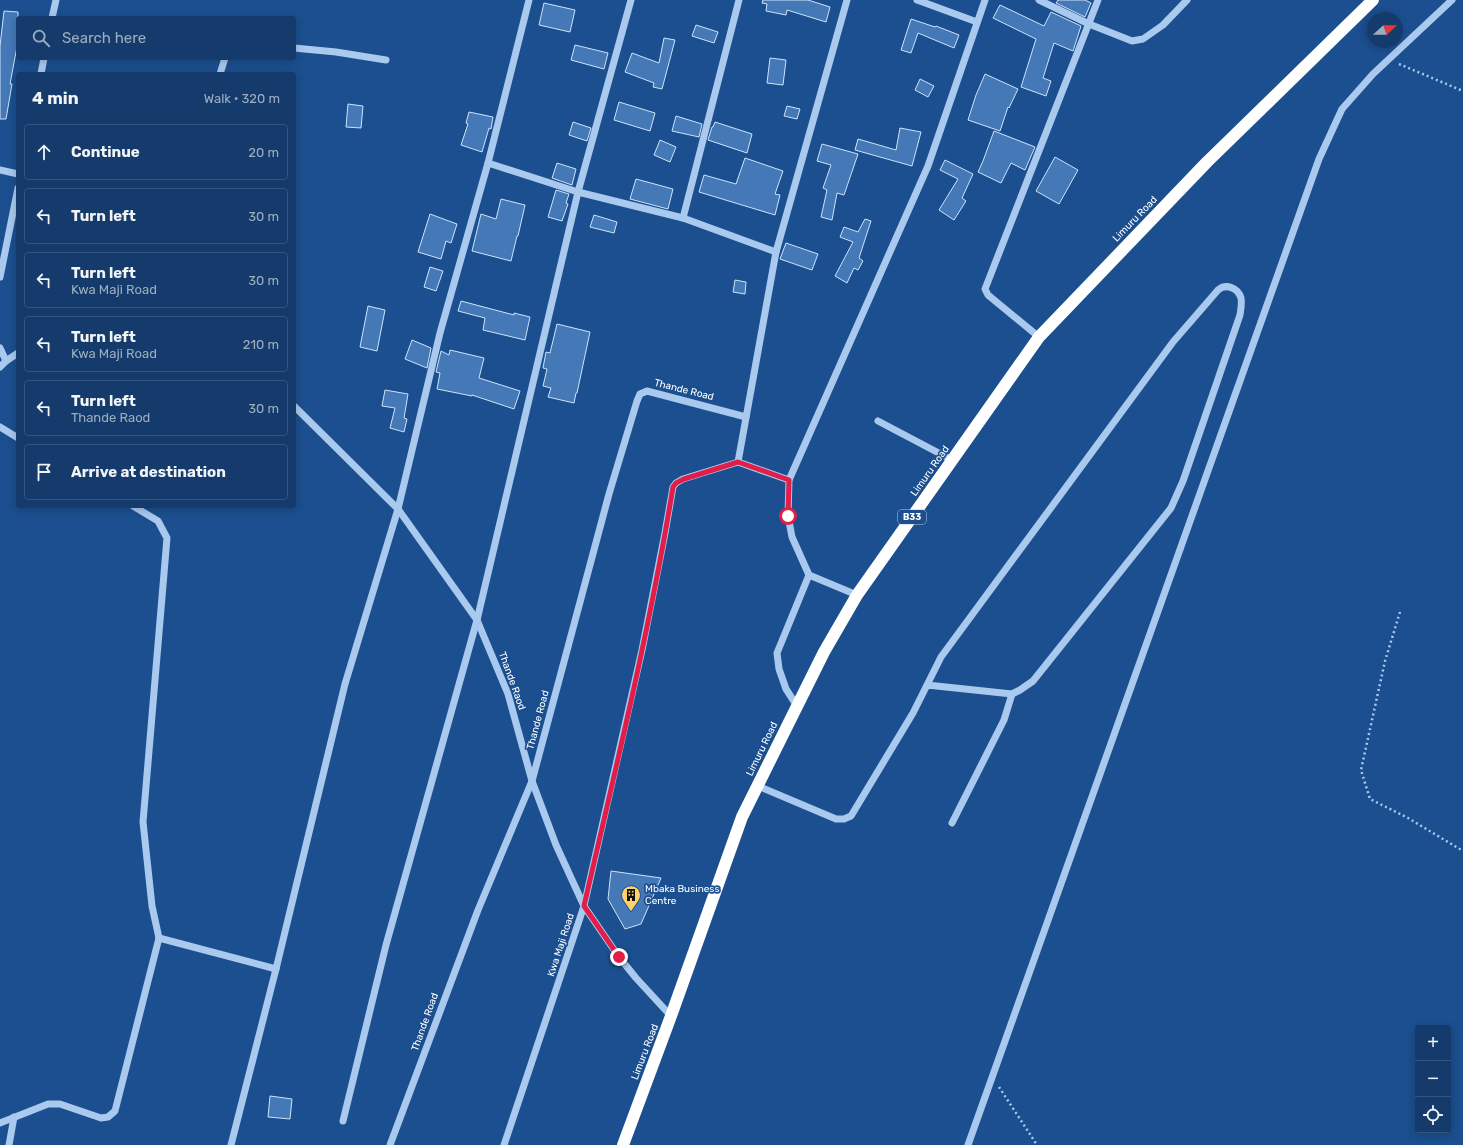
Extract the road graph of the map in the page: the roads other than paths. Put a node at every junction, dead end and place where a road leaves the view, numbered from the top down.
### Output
1 (56, 0) edge
2 (528, 0) edge
3 (632, 0) edge
4 (740, 0) edge
5 (847, 0) edge
6 (917, 0) edge
7 (985, 0) edge
8 (1039, 0) edge
9 (1098, 0) edge
10 (1187, 0) edge
11 (1373, 0) edge
12 (1452, 0) edge
13 (52, 16) edge
14 (977, 22) junction
15 (1089, 24) junction
16 (296, 48) edge
17 (44, 60) edge
18 (225, 60) edge
19 (386, 60) dead end
20 (41, 72) edge
21 (221, 72) edge
22 (488, 163) junction
23 (0, 170) edge
24 (16, 174) edge
25 (578, 192) junction
26 (16, 198) edge
27 (683, 218) junction
28 (776, 252) junction
29 (0, 277) edge
30 (1039, 337) junction
31 (0, 348) edge
32 (16, 354) edge
33 (6, 361) junction
34 (0, 367) edge
35 (296, 408) edge
36 (746, 417) junction
37 (878, 420) dead end
38 (0, 427) edge
39 (16, 437) edge
40 (952, 460) junction
41 (738, 462) junction
42 (789, 480) junction
43 (136, 508) edge
44 (398, 508) junction
45 (810, 575) junction
46 (858, 594) junction
47 (477, 620) junction
48 (927, 685) junction
49 (1012, 694) junction
50 (797, 706) junction
51 (532, 781) junction
52 (758, 786) junction
53 (952, 823) dead end
54 (584, 906) junction
55 (159, 938) junction
56 (276, 969) junction
57 (671, 1016) junction
58 (14, 1117) junction
59 (342, 1120) dead end
60 (0, 1123) edge
61 (9, 1145) edge
62 (231, 1145) edge
63 (390, 1145) edge
64 (504, 1145) edge
65 (623, 1145) edge
66 (968, 1145) edge

1 - 13 street
2 - 22 street
3 - 25 street
4 - 27 street
5 - 28 street
6 - 14 street
7 - 14 street
8 - 15 street
9 - 15 street
10 - 15 street
11 - 30 highway, Limuru Road / B33
12 - 66 street
14 - 42 street
15 - 30 street
16 - 19 street
17 - 20 street
18 - 21 street
22 - 25 street
22 - 44 street
23 - 24 street
25 - 27 street
25 - 47 street
26 - 29 street
27 - 28 street
28 - 36 street
30 - 40 highway, Limuru Road / B33
31 - 33 street
32 - 33 street
33 - 34 street
35 - 44 street, Thande Raod
36 - 41 street
36 - 51 street, Thande Road
37 - 40 street
38 - 39 street
40 - 46 highway, Limuru Road / B33
41 - 42 street
41 - 54 street, Kwa Maji Road
42 - 45 street
43 - 55 street
44 - 47 street, Thande Raod
44 - 56 street
45 - 46 street
45 - 50 street
46 - 50 highway, Limuru Road / B33
47 - 51 street, Thande Raod
47 - 59 street
48 - 49 street
48 - 49 street
48 - 52 street
49 - 53 street
50 - 52 highway, Limuru Road / B33
51 - 54 street, Thande Raod
51 - 63 street, Thande Road
52 - 57 highway, Limuru Road / B33
54 - 57 street, Thande Raod
54 - 64 street, Kwa Maji Road
55 - 56 street
55 - 58 street
56 - 62 street
57 - 65 highway, Limuru Road / B33
58 - 60 street
58 - 61 street

